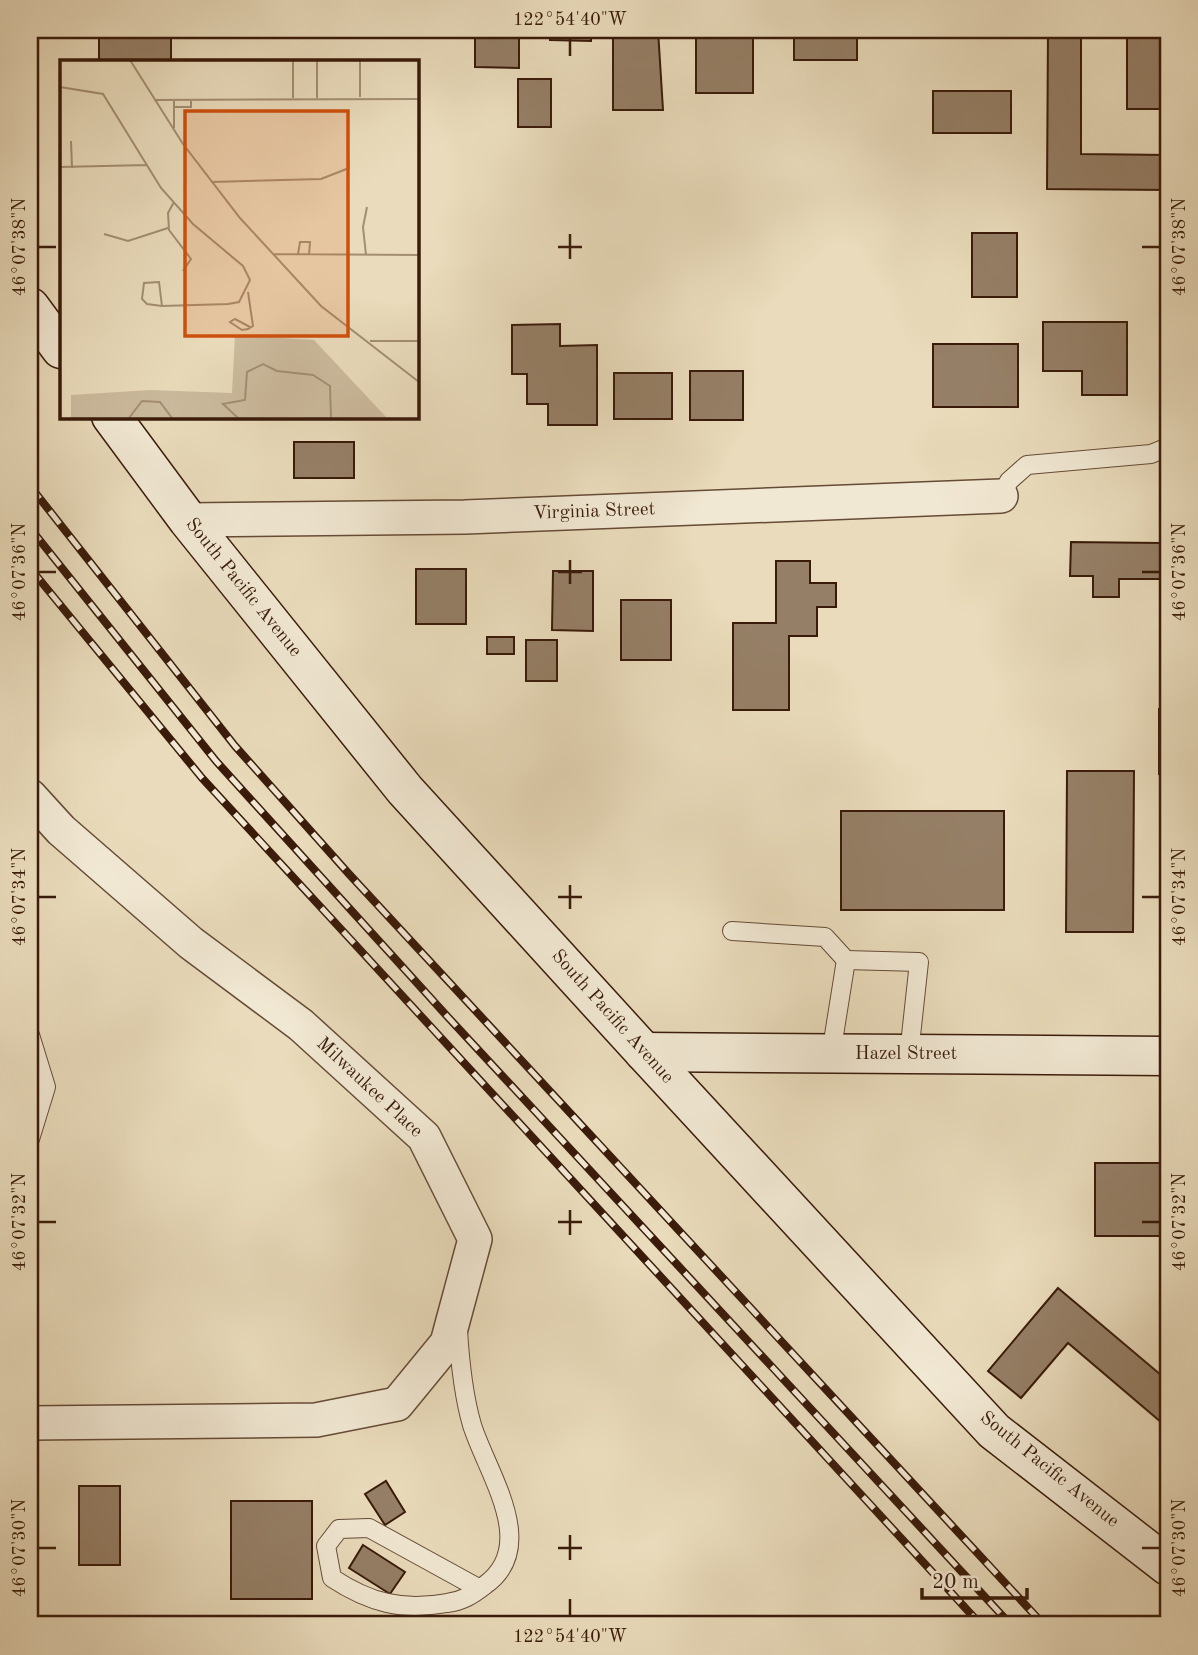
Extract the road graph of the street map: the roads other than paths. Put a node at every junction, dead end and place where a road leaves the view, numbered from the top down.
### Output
1 (30, 307) edge
2 (60, 348) edge
3 (112, 418) edge
4 (1168, 447) edge
5 (1001, 496) joint
6 (188, 520) junction
7 (30, 796) edge
8 (732, 931) dead end
9 (846, 960) junction
10 (30, 1035) edge
11 (644, 1052) junction
12 (831, 1054) junction
13 (909, 1054) junction
14 (1168, 1056) edge
15 (30, 1139) edge
16 (456, 1309) junction
17 (30, 1423) edge
18 (1168, 1566) edge
19 (480, 1589) junction

1 - 2 street
3 - 6 street, South Pacific Avenue
4 - 5 lane
5 - 6 street, Virginia Street
6 - 11 street, South Pacific Avenue
7 - 16 street, Milwaukee Place
8 - 9 lane
9 - 12 lane
9 - 13 lane
10 - 15 lane
11 - 12 street, Hazel Street
11 - 18 street, South Pacific Avenue
12 - 13 street, Hazel Street
13 - 14 street, Hazel Street
16 - 17 street, Milwaukee Place
16 - 19 lane
19 - 19 lane

